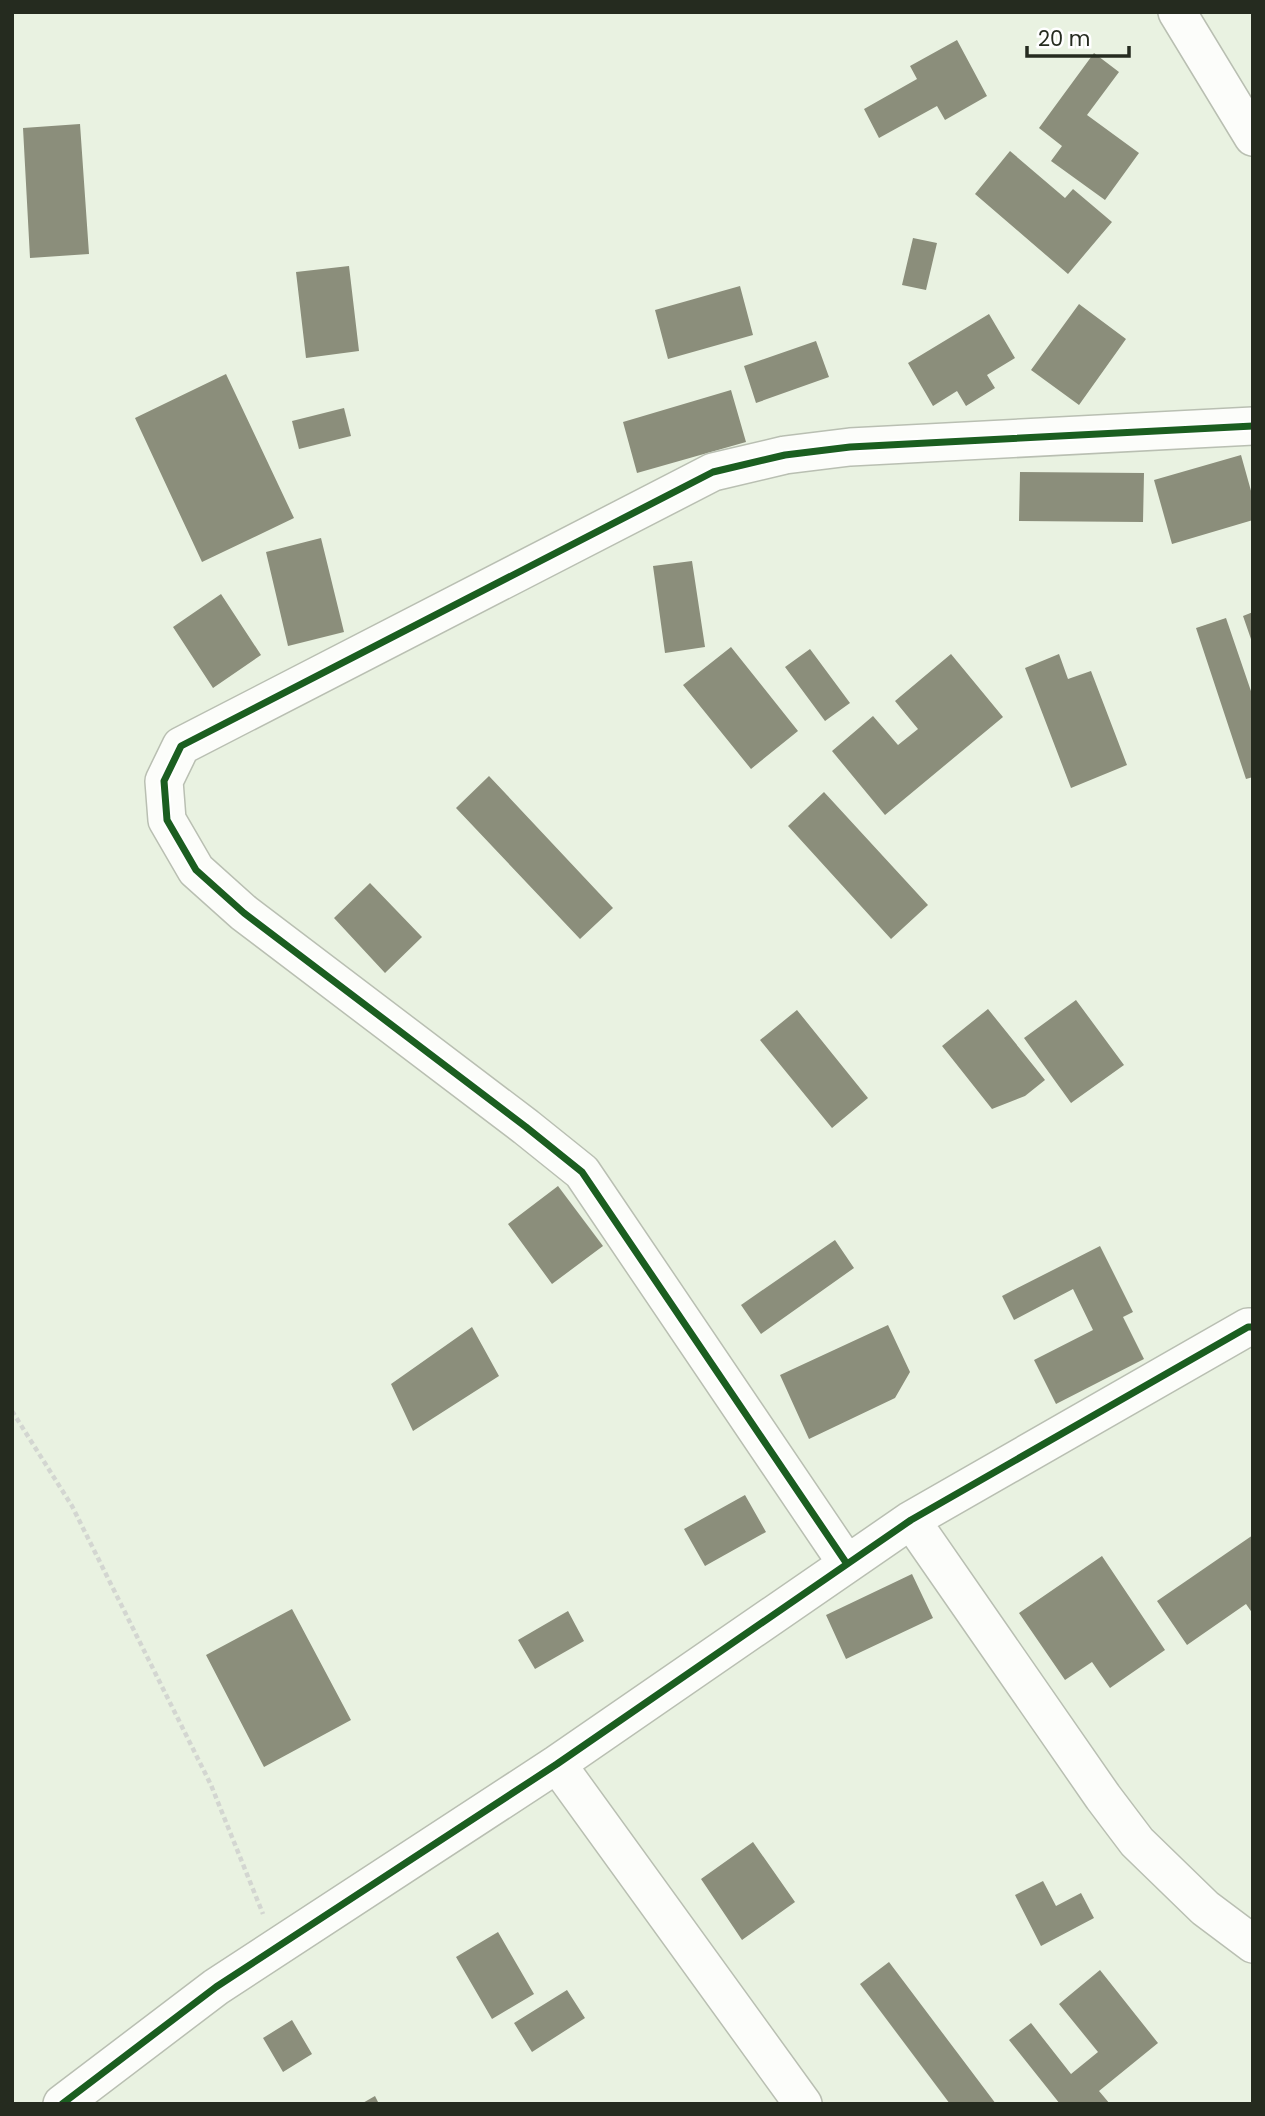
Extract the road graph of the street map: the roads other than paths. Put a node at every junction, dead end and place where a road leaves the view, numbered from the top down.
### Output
1 (1177, 12) edge
2 (1253, 137) edge
3 (1253, 426) edge
4 (1253, 1327) edge
5 (911, 1520) junction
6 (847, 1564) junction
7 (557, 1764) junction
8 (1253, 1944) edge
9 (62, 2104) edge
10 (803, 2104) edge

1 - 2 street
3 - 6 street
4 - 5 street
5 - 6 street
5 - 8 street
6 - 7 street
7 - 9 street
7 - 10 street

